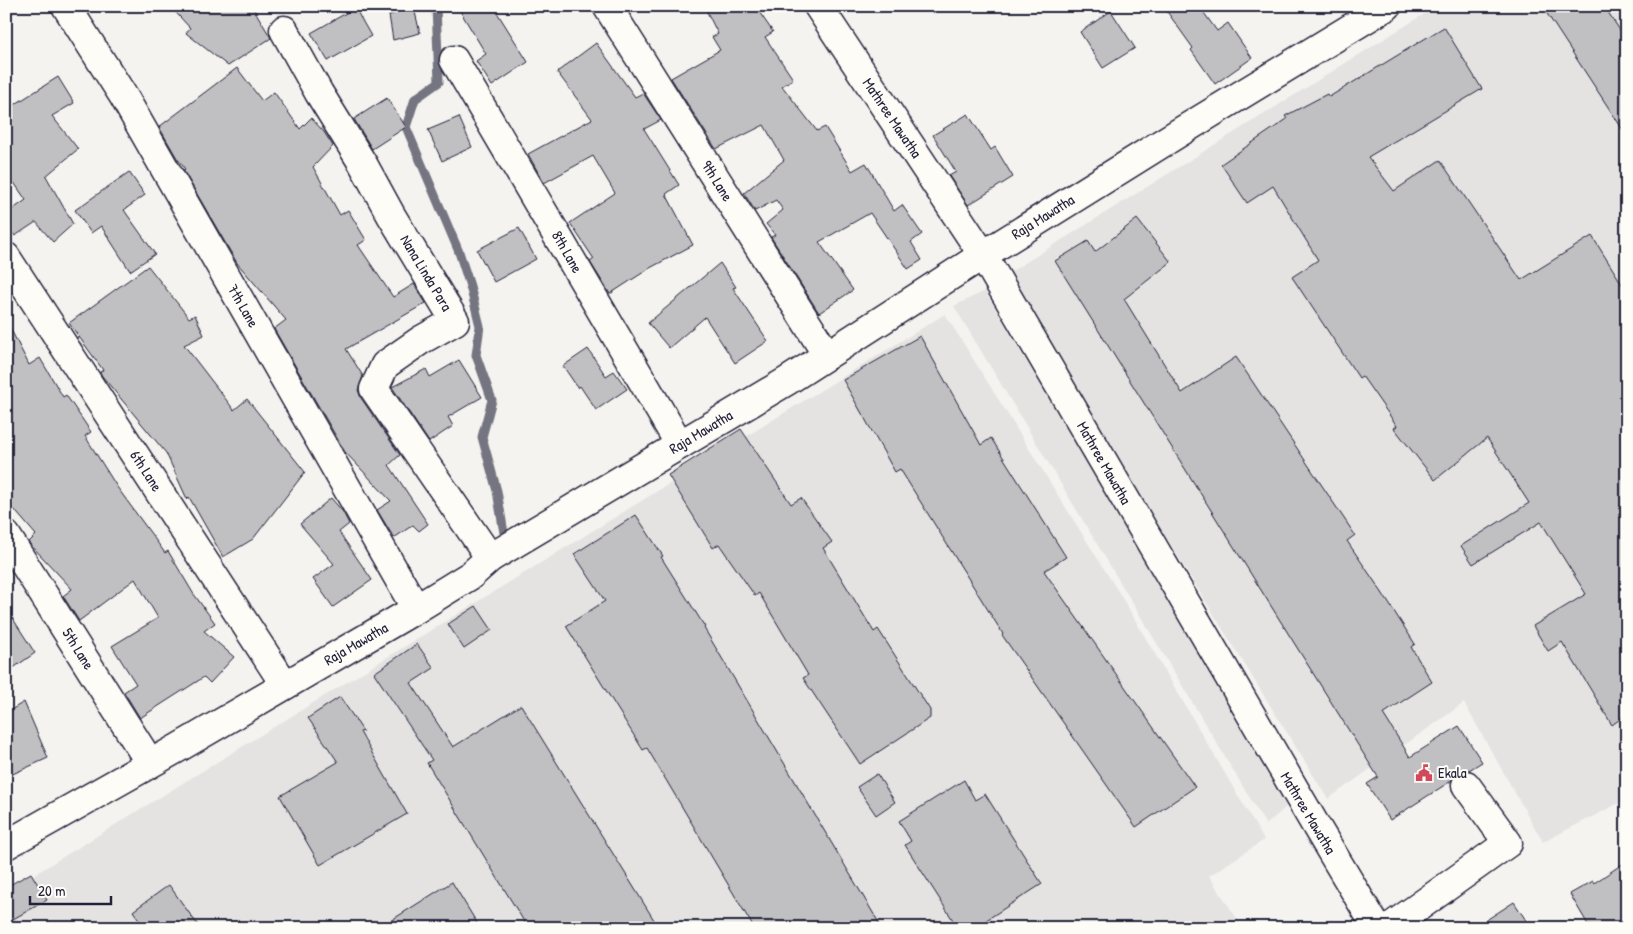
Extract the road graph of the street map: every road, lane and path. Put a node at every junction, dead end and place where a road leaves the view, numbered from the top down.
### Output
1 (66, 6) edge
2 (607, 6) edge
3 (1387, 6) edge
4 (825, 8) edge
5 (284, 30) dead end
6 (454, 60) dead end
7 (983, 255) junction
8 (6, 257) edge
9 (827, 355) junction
10 (680, 445) junction
11 (6, 535) edge
12 (490, 558) junction
13 (416, 609) junction
14 (285, 685) junction
15 (150, 763) junction
16 (1466, 785) dead end
17 (7, 842) edge
18 (1377, 928) edge
19 (1389, 928) edge

1 - 13 street, 7th Lane
2 - 9 street, 9th Lane
3 - 7 street, Raja Mawatha
4 - 7 street, Mathree Mawatha
5 - 12 street, Nana Linda Para
6 - 10 street, 8th Lane
7 - 9 street, Raja Mawatha
7 - 18 street, Mathree Mawatha
8 - 14 street, 6th Lane
9 - 10 street, Raja Mawatha
10 - 12 street, Raja Mawatha
11 - 15 street, 5th Lane
12 - 13 street, Raja Mawatha
13 - 14 street, Raja Mawatha
14 - 15 street, Raja Mawatha
15 - 17 street, Raja Mawatha
16 - 19 street

